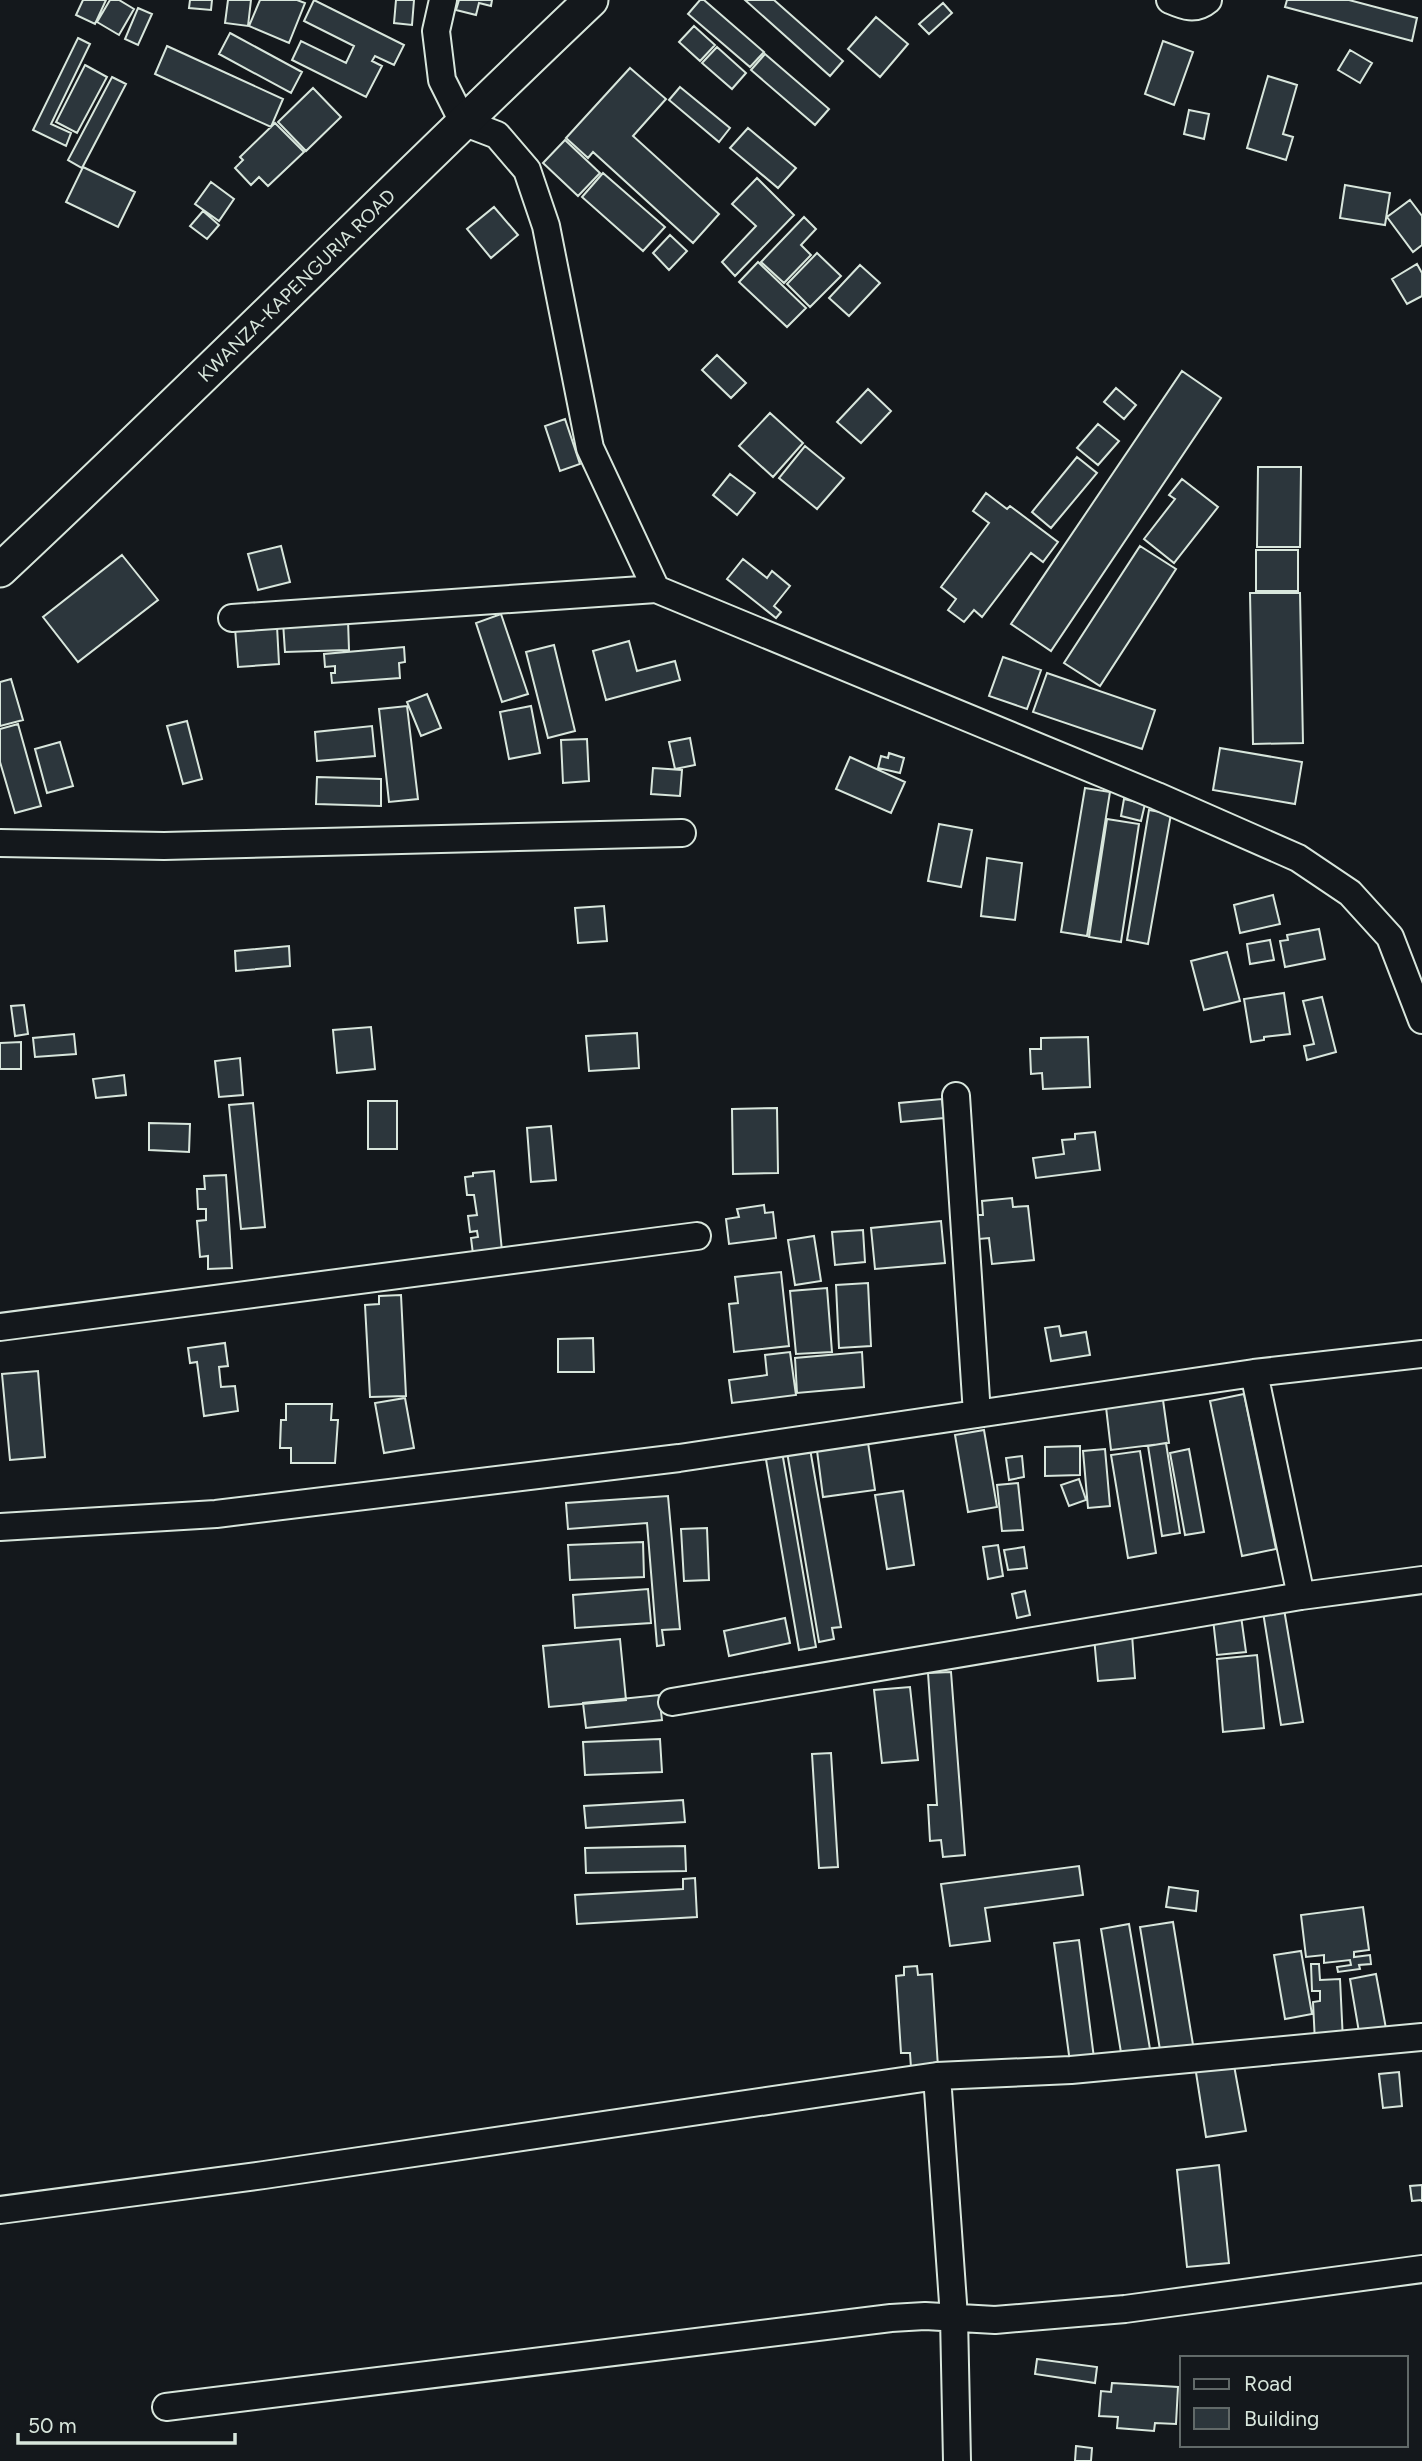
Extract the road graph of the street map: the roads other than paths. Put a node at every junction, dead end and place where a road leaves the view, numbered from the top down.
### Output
1 (443, 0) edge
2 (592, 0) edge
3 (1170, 0) edge
4 (1208, 0) edge
5 (463, 122) junction
6 (0, 570) edge
7 (656, 589) junction
8 (232, 618) dead end
9 (682, 833) dead end
10 (0, 843) edge
11 (1422, 1020) edge
12 (956, 1096) dead end
13 (698, 1236) dead end
14 (0, 1327) edge
15 (1422, 1354) edge
16 (1254, 1373) junction
17 (977, 1414) junction
18 (0, 1527) edge
19 (1422, 1580) edge
20 (1301, 1596) junction
21 (672, 1702) dead end
22 (1422, 2036) edge
23 (937, 2076) junction
24 (0, 2210) edge
25 (1422, 2269) edge
26 (954, 2317) junction
27 (166, 2407) dead end
28 (957, 2461) edge

1 - 5 street
2 - 5 street, KWANZA-KAPENGURIA ROAD
3 - 4 street
5 - 6 street, KWANZA-KAPENGURIA ROAD
5 - 7 street
7 - 8 street
7 - 11 street
9 - 10 street
12 - 17 street
13 - 14 street
15 - 16 street
16 - 17 street
16 - 20 street
17 - 18 street
19 - 20 street
20 - 21 street
22 - 23 street
23 - 24 street
23 - 26 street
25 - 26 street
26 - 27 street
26 - 28 street

